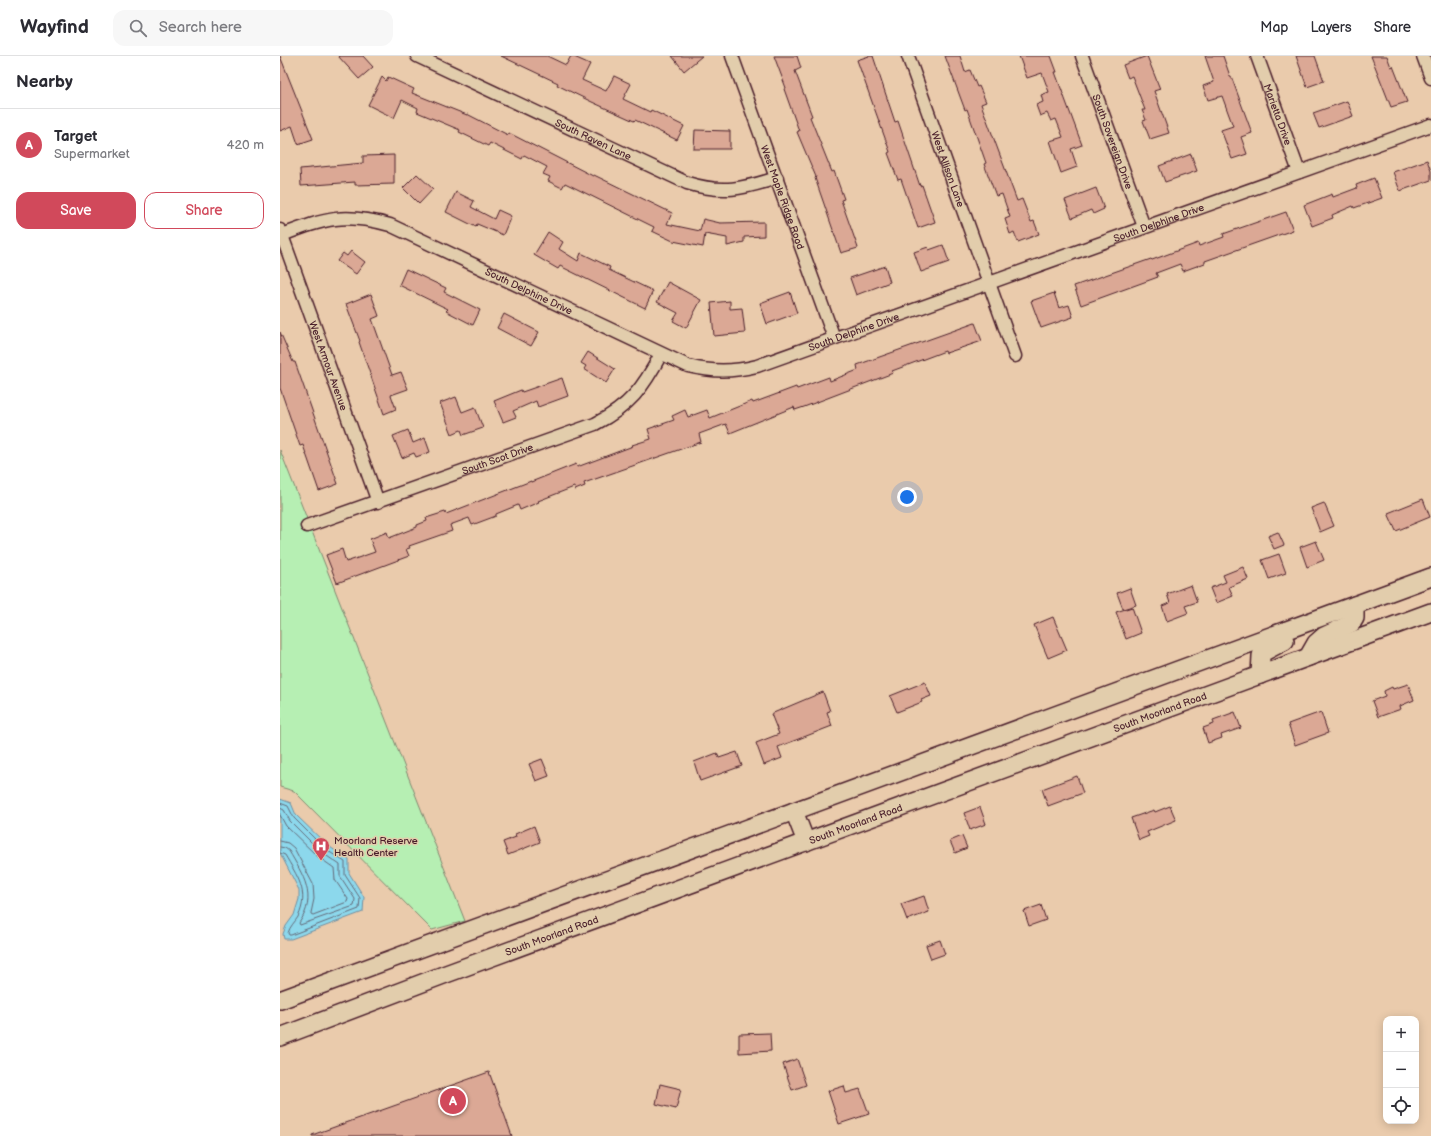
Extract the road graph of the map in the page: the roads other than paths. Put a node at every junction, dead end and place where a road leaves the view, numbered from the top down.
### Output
1 (417, 56) edge
2 (732, 56) edge
3 (908, 56) edge
4 (1082, 56) edge
5 (1257, 56) edge
6 (1423, 56) edge
7 (1431, 78) edge
8 (1431, 125) edge
9 (1299, 172) junction
10 (777, 178) junction
11 (1144, 227) junction
12 (281, 233) edge
13 (989, 283) junction
14 (834, 338) junction
15 (661, 354) junction
16 (1015, 356) dead end
17 (378, 502) junction
18 (307, 526) dead end
19 (1431, 577) edge
20 (1355, 605) junction
21 (1431, 612) edge
22 (1310, 621) junction
23 (1308, 657) junction
24 (1260, 674) junction
25 (794, 811) junction
26 (806, 842) junction
27 (280, 1000) edge
28 (280, 1037) edge

1 - 10 street, South Raven Lane
2 - 10 street, West Maple Ridge Road
3 - 13 street, West Allison Lane
4 - 11 street, South Sovereign Drive
5 - 9 street, Marietta Drive
6 - 7 street
8 - 9 street, South Delphine Drive
9 - 11 street, South Delphine Drive
10 - 14 street, West Maple Ridge Road
11 - 13 street, South Delphine Drive
12 - 15 street, South Delphine Drive
12 - 17 street, West Armour Avenue
13 - 14 street, South Delphine Drive
13 - 16 street, West Allison Lane
14 - 15 street, South Delphine Drive
15 - 17 street, South Scot Drive
17 - 18 street, South Scot Drive
19 - 20 main road
20 - 22 main road
20 - 23 main road
21 - 23 main road, South Moorland Road
22 - 24 main road
22 - 25 main road
23 - 24 main road, South Moorland Road
24 - 26 main road, South Moorland Road
25 - 26 main road
25 - 27 main road
26 - 28 main road, South Moorland Road

